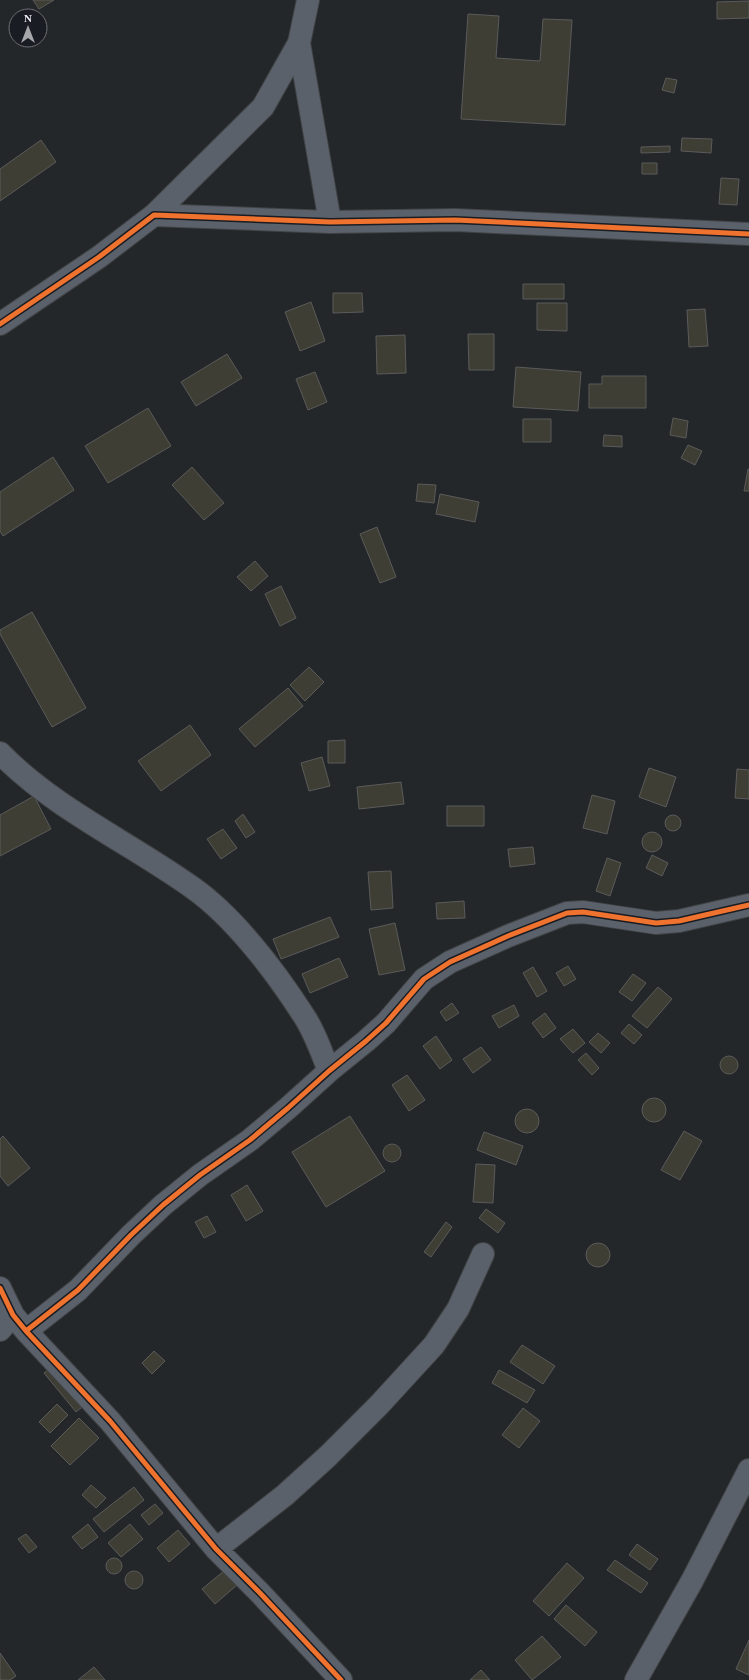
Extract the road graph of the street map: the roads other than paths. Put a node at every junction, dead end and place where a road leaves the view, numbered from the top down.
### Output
1 (308, 0) edge
2 (299, 43) junction
3 (154, 215) junction
4 (330, 222) junction
5 (749, 234) edge
6 (0, 324) edge
7 (0, 753) edge
8 (749, 905) edge
9 (329, 1071) junction
10 (483, 1254) dead end
11 (0, 1288) edge
12 (13, 1325) edge
13 (749, 1470) edge
14 (216, 1549) junction
15 (341, 1680) edge
16 (636, 1680) edge

1 - 2 street
2 - 3 street
2 - 4 street
3 - 4 street
3 - 6 street
4 - 5 street
7 - 9 street
8 - 9 street
9 - 12 street
10 - 14 street
11 - 12 street
12 - 14 street
13 - 16 street
14 - 15 street

